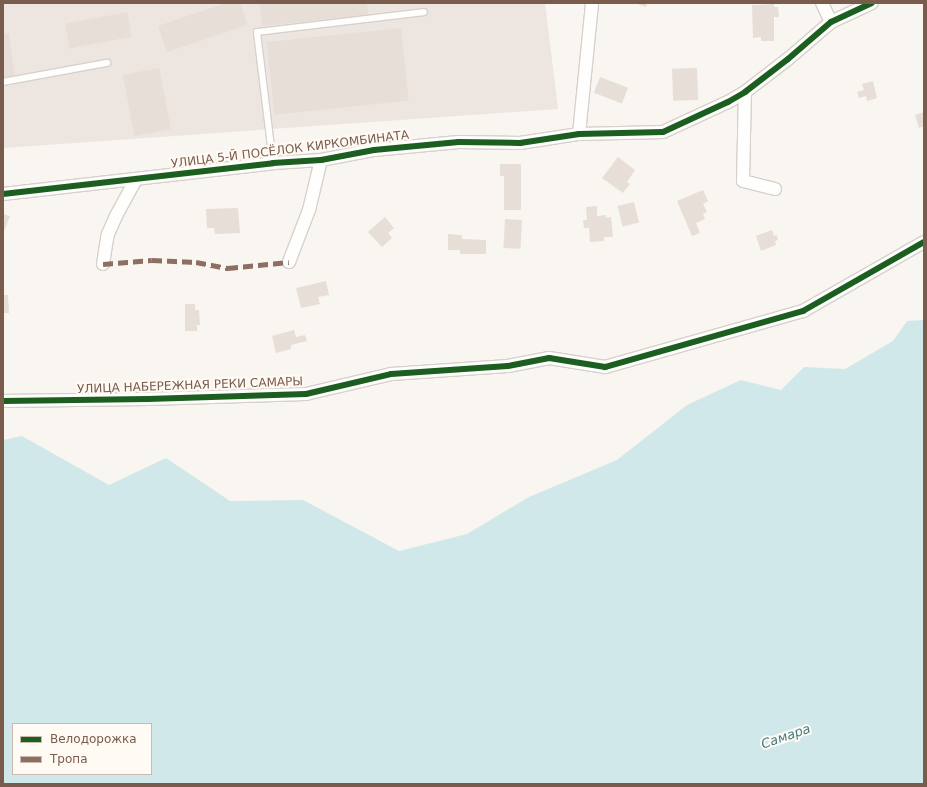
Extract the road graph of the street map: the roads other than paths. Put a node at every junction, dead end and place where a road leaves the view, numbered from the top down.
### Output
1 (592, 3) edge
2 (822, 3) edge
3 (872, 3) edge
4 (424, 12) dead end
5 (831, 22) junction
6 (107, 64) dead end
7 (3, 82) edge
8 (745, 92) junction
9 (579, 134) junction
10 (321, 160) junction
11 (274, 163) junction
12 (136, 179) junction
13 (775, 189) dead end
14 (3, 194) edge
15 (924, 242) edge
16 (289, 262) dead end
17 (103, 264) dead end
18 (3, 401) edge

1 - 9 street
2 - 5 street
3 - 5 street, УЛИЦА 5-Й ПОСЁЛОК КИРКОМБИНАТА
4 - 11 lane
5 - 8 street, УЛИЦА 5-Й ПОСЁЛОК КИРКОМБИНАТА
6 - 7 lane
8 - 9 street, УЛИЦА 5-Й ПОСЁЛОК КИРКОМБИНАТА
8 - 13 street
9 - 10 street, УЛИЦА 5-Й ПОСЁЛОК КИРКОМБИНАТА
10 - 11 street, УЛИЦА 5-Й ПОСЁЛОК КИРКОМБИНАТА
10 - 16 street
11 - 12 street, УЛИЦА 5-Й ПОСЁЛОК КИРКОМБИНАТА
12 - 14 street, УЛИЦА 5-Й ПОСЁЛОК КИРКОМБИНАТА
12 - 17 street
15 - 18 street, УЛИЦА НАБЕРЕЖНАЯ РЕКИ САМАРЫ

